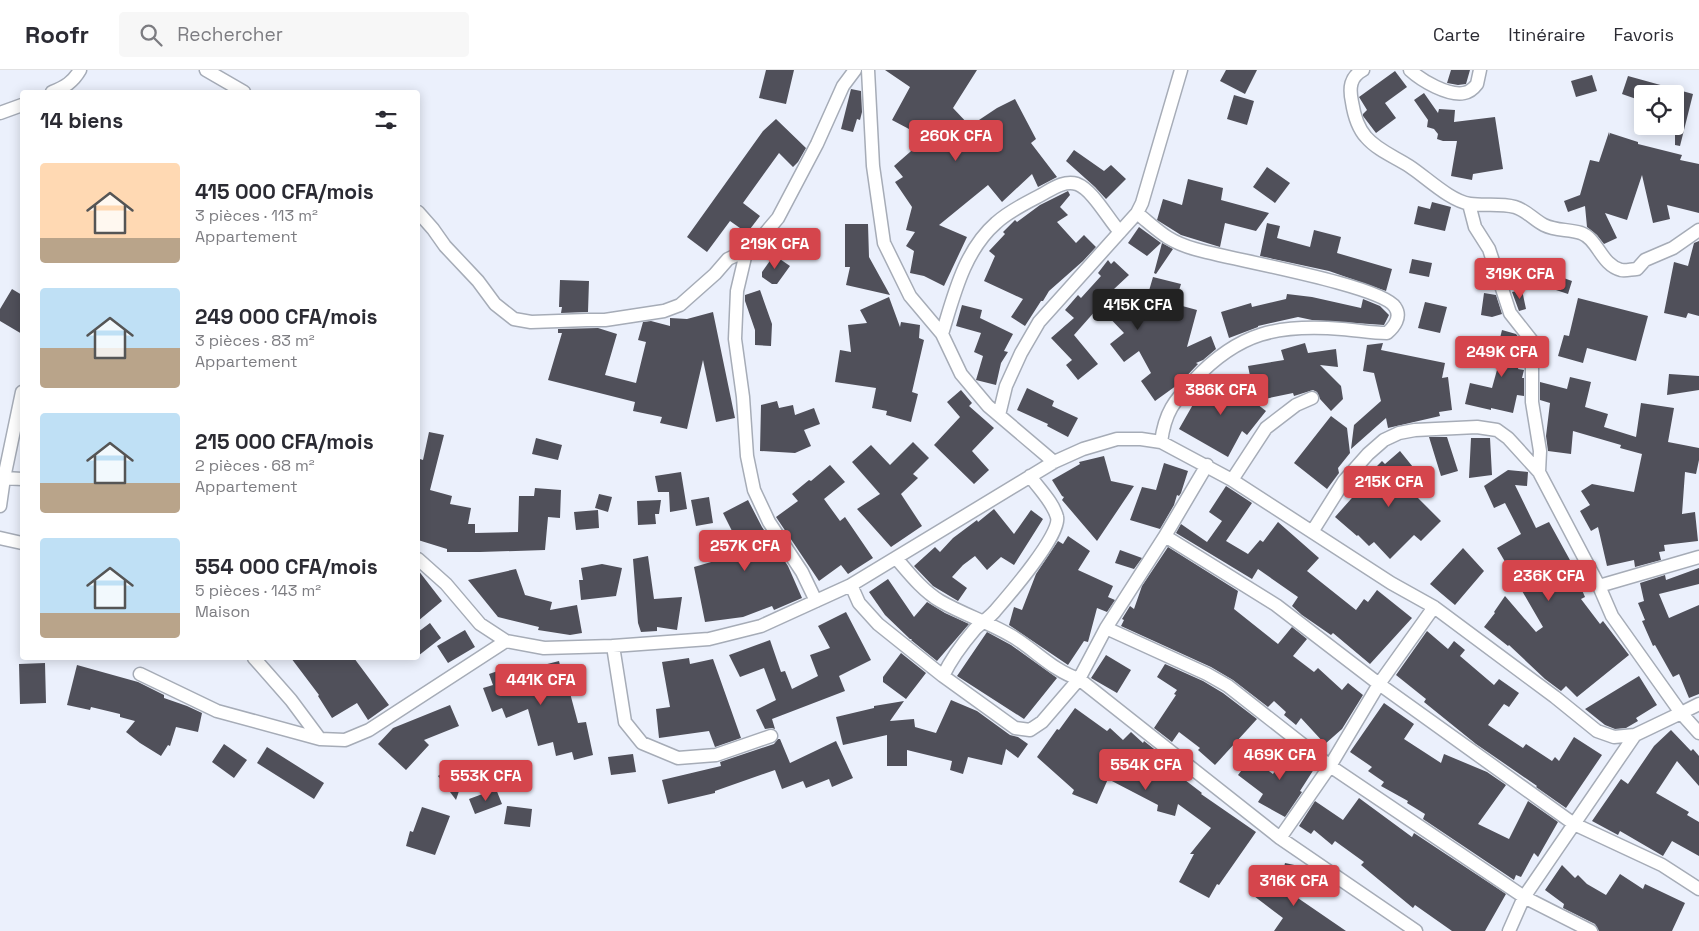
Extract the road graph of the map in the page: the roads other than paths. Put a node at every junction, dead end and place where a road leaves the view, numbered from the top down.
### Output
1 (80, 70) edge
2 (206, 70) edge
3 (855, 70) edge
4 (868, 70) edge
5 (1181, 70) edge
6 (1410, 70) edge
7 (1480, 70) edge
8 (1358, 71) edge
9 (57, 90) edge
10 (241, 90) edge
11 (20, 106) edge
12 (0, 113) edge
13 (1469, 204) junction
14 (1137, 213) junction
15 (420, 214) edge
16 (1699, 230) edge
17 (1120, 232) junction
18 (745, 257) junction
19 (942, 334) junction
20 (1312, 398) dead end
21 (20, 400) edge
22 (999, 415) junction
23 (1161, 442) junction
24 (1054, 462) junction
25 (1207, 465) junction
26 (1538, 472) junction
27 (2, 476) edge
28 (1030, 476) junction
29 (20, 479) edge
30 (1232, 480) junction
31 (0, 506) edge
32 (1312, 532) junction
33 (1166, 536) junction
34 (0, 538) edge
35 (20, 543) edge
36 (896, 558) junction
37 (1699, 558) edge
38 (420, 561) edge
39 (851, 585) junction
40 (1599, 586) junction
41 (816, 601) junction
42 (1434, 607) junction
43 (983, 622) junction
44 (1106, 628) junction
45 (506, 641) junction
46 (613, 646) junction
47 (262, 660) edge
48 (140, 674) dead end
49 (943, 676) junction
50 (1079, 680) junction
51 (1379, 684) junction
52 (1699, 704) edge
53 (1681, 713) junction
54 (1699, 733) edge
55 (1635, 735) junction
56 (771, 736) dead end
57 (320, 739) junction
58 (1330, 766) junction
59 (1574, 824) junction
60 (1280, 838) junction
61 (1699, 889) edge
62 (1524, 897) junction
63 (1416, 931) edge
64 (1509, 931) edge
65 (1591, 931) edge

1 - 9 street
2 - 10 street
3 - 18 street
4 - 19 street
5 - 14 street
6 - 7 street
8 - 13 street
11 - 12 street
13 - 16 street
13 - 26 street
14 - 17 street
14 - 23 street
15 - 18 street
17 - 19 street
17 - 22 street
18 - 41 street
19 - 22 street
20 - 30 street
21 - 27 street
22 - 24 street
23 - 24 street
23 - 25 street
24 - 28 street
25 - 30 street
25 - 33 street
26 - 32 street
26 - 40 street
27 - 29 street
27 - 31 street
28 - 36 street
28 - 43 street
30 - 32 street
32 - 42 street
33 - 44 street
33 - 51 street
34 - 35 street
36 - 39 street
36 - 43 street
37 - 40 street
38 - 45 street
39 - 41 street
39 - 49 street
40 - 53 street
41 - 46 street
42 - 51 street
42 - 55 street
43 - 49 street
43 - 50 street
44 - 50 street
44 - 58 street
45 - 46 street
45 - 57 street
46 - 56 street
47 - 57 street
48 - 57 street
49 - 50 street
50 - 60 street
51 - 58 street
51 - 59 street
52 - 53 street
53 - 54 street
53 - 55 street
55 - 59 street
58 - 60 street
58 - 62 street
59 - 61 street
59 - 62 street
60 - 63 street
62 - 64 street
62 - 65 street

